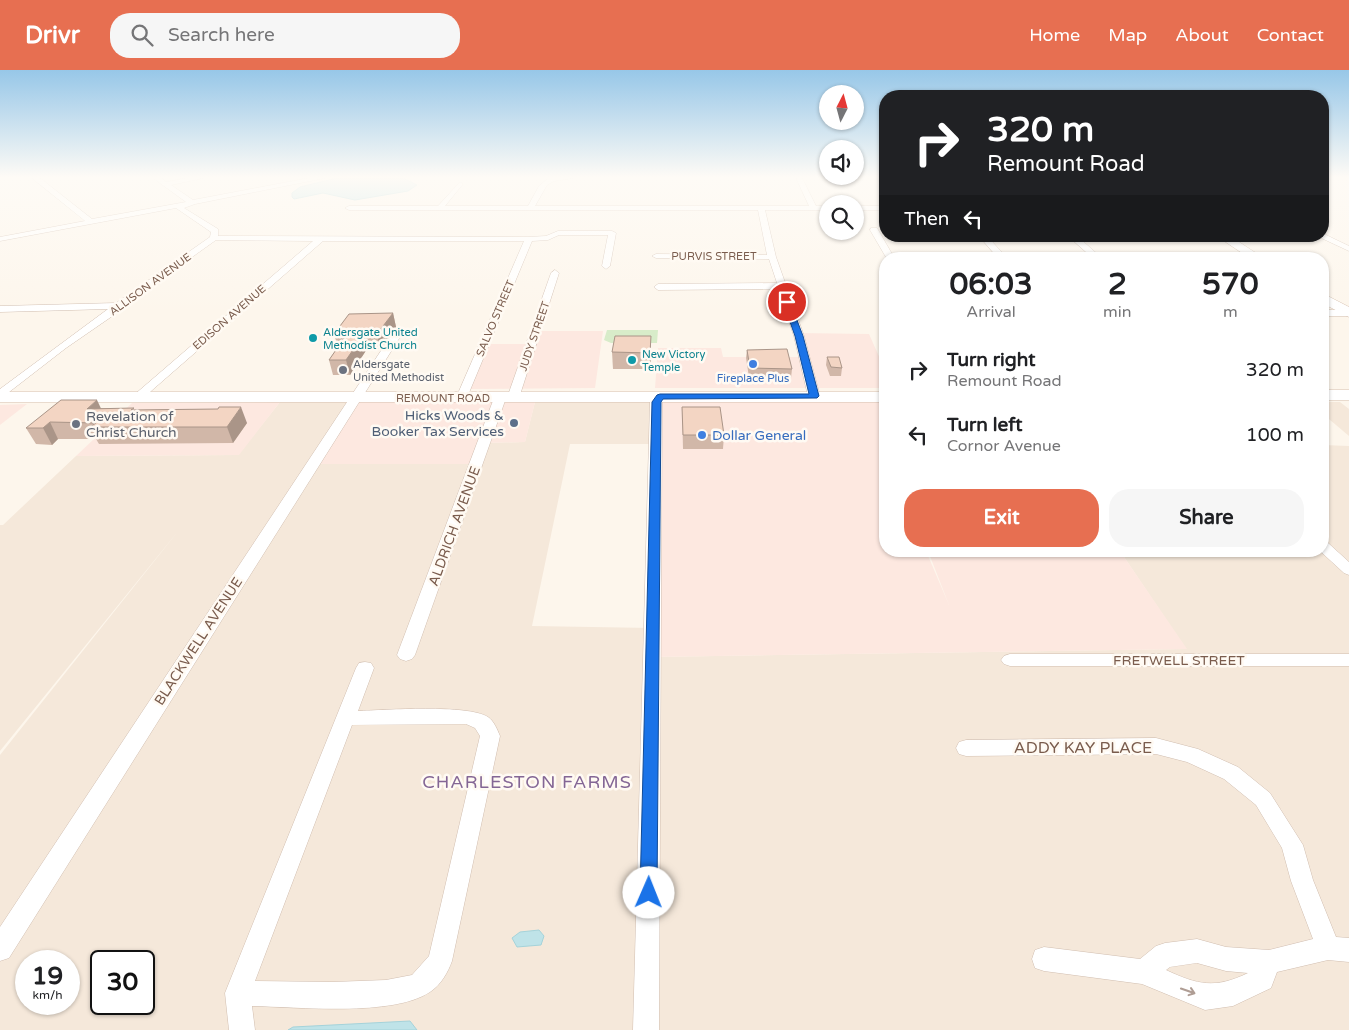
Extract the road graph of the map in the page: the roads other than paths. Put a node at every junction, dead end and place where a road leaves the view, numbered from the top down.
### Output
1 (86, 223) edge
2 (202, 223) edge
3 (764, 223) edge
4 (874, 230) dead end
5 (214, 238) junction
6 (321, 238) junction
7 (879, 238) edge
8 (0, 239) edge
9 (529, 239) junction
10 (1329, 239) edge
11 (988, 242) edge
12 (1079, 242) edge
13 (1232, 242) edge
14 (1349, 249) edge
15 (998, 252) edge
16 (1091, 252) edge
17 (1248, 252) edge
18 (656, 256) dead end
19 (772, 256) junction
20 (606, 266) dead end
21 (555, 273) dead end
22 (782, 286) junction
23 (658, 287) dead end
24 (1329, 300) edge
25 (121, 306) junction
26 (0, 309) edge
27 (1329, 313) edge
28 (1349, 313) edge
29 (397, 334) dead end
30 (0, 395) edge
31 (1329, 395) edge
32 (1349, 395) edge
33 (660, 396) junction
34 (814, 396) junction
35 (879, 396) edge
36 (138, 397) junction
37 (355, 398) junction
38 (462, 398) junction
39 (506, 398) junction
40 (1329, 551) edge
41 (1349, 570) edge
42 (406, 655) dead end
43 (1010, 660) dead end
44 (1349, 660) edge
45 (365, 668) dead end
46 (346, 718) junction
47 (966, 748) dead end
48 (0, 948) edge
49 (1339, 949) edge
50 (1044, 959) dead end
51 (1268, 962) junction
52 (1143, 972) junction
53 (238, 993) junction
54 (242, 1030) edge
55 (646, 1030) edge

1 - 8 street
2 - 5 street
3 - 19 street
4 - 7 street
5 - 6 street
5 - 25 street, ALLISON AVENUE
6 - 9 street
6 - 36 street, EDISON AVENUE
9 - 20 street
9 - 38 street, SALVO STREET
10 - 14 street
11 - 15 street
12 - 16 street
13 - 17 main road
18 - 19 street, PURVIS STREET
19 - 22 street
21 - 39 street, JUDY STREET
22 - 23 street
22 - 34 street
24 - 28 main road
25 - 26 street
25 - 30 street, ALLISON AVENUE
27 - 28 street
29 - 37 street, BLACKWELL AVENUE
30 - 36 main road, REMOUNT ROAD
31 - 32 main road
33 - 34 main road, REMOUNT ROAD
33 - 39 main road, REMOUNT ROAD
33 - 55 street
34 - 35 main road, REMOUNT ROAD
36 - 37 main road, REMOUNT ROAD
37 - 38 main road, REMOUNT ROAD
37 - 48 street, BLACKWELL AVENUE
38 - 39 main road, REMOUNT ROAD
39 - 42 street, ALDRICH AVENUE
40 - 41 street
43 - 44 street, FRETWELL STREET
45 - 46 street
46 - 53 street
46 - 53 street
47 - 49 street, ADDY KAY PLACE
49 - 51 street
50 - 52 street
51 - 52 street
52 -> 51 street
53 - 54 street

